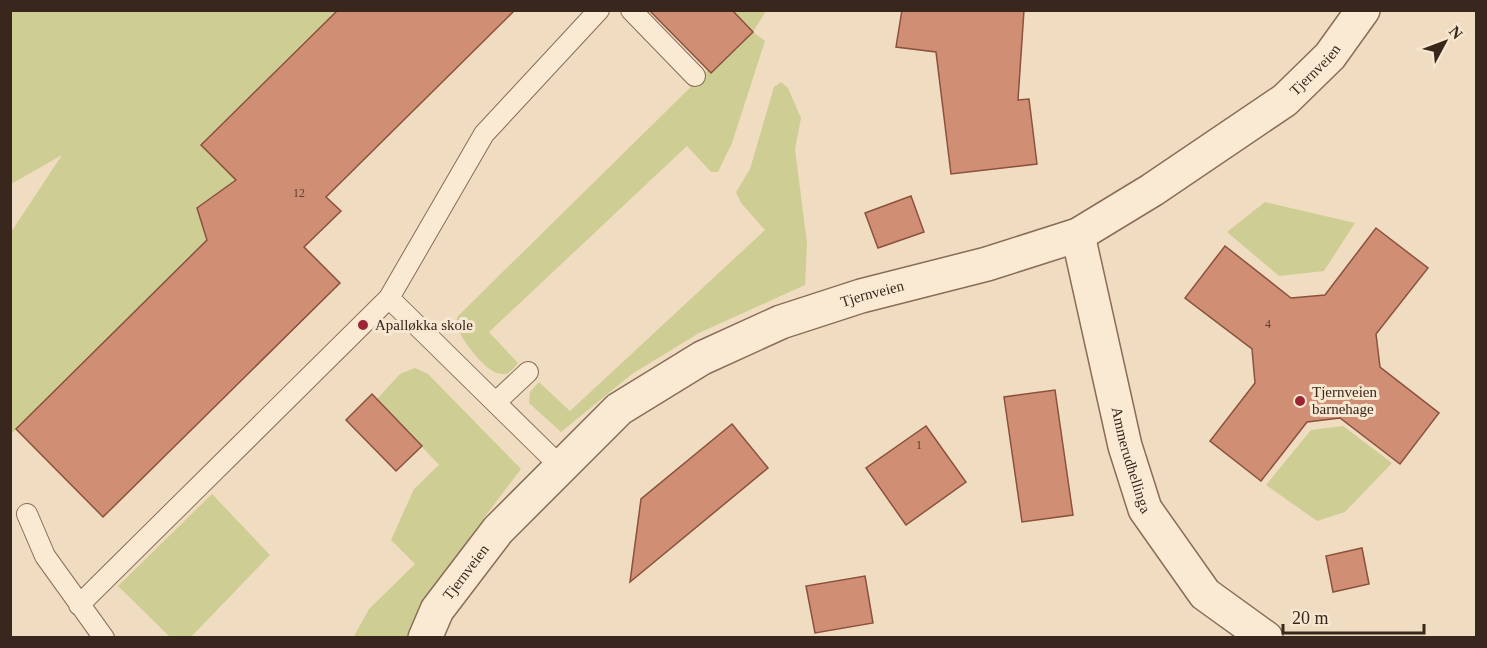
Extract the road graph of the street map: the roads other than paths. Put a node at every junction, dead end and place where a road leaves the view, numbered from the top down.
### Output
1 (599, 10) edge
2 (631, 10) edge
3 (1363, 10) edge
4 (695, 76) dead end
5 (1078, 235) junction
6 (389, 298) junction
7 (528, 372) dead end
8 (496, 402) junction
9 (561, 467) junction
10 (27, 514) dead end
11 (79, 605) junction
12 (105, 638) edge
13 (425, 638) edge
14 (1266, 638) edge

1 - 6 lane
2 - 4 lane
3 - 5 street, Tjernveien
5 - 9 street, Tjernveien
5 - 14 street, Ammerudhellinga
6 - 8 lane
6 - 11 lane
7 - 8 lane
8 - 9 lane
9 - 13 street, Tjernveien
10 - 11 lane
11 - 12 lane

